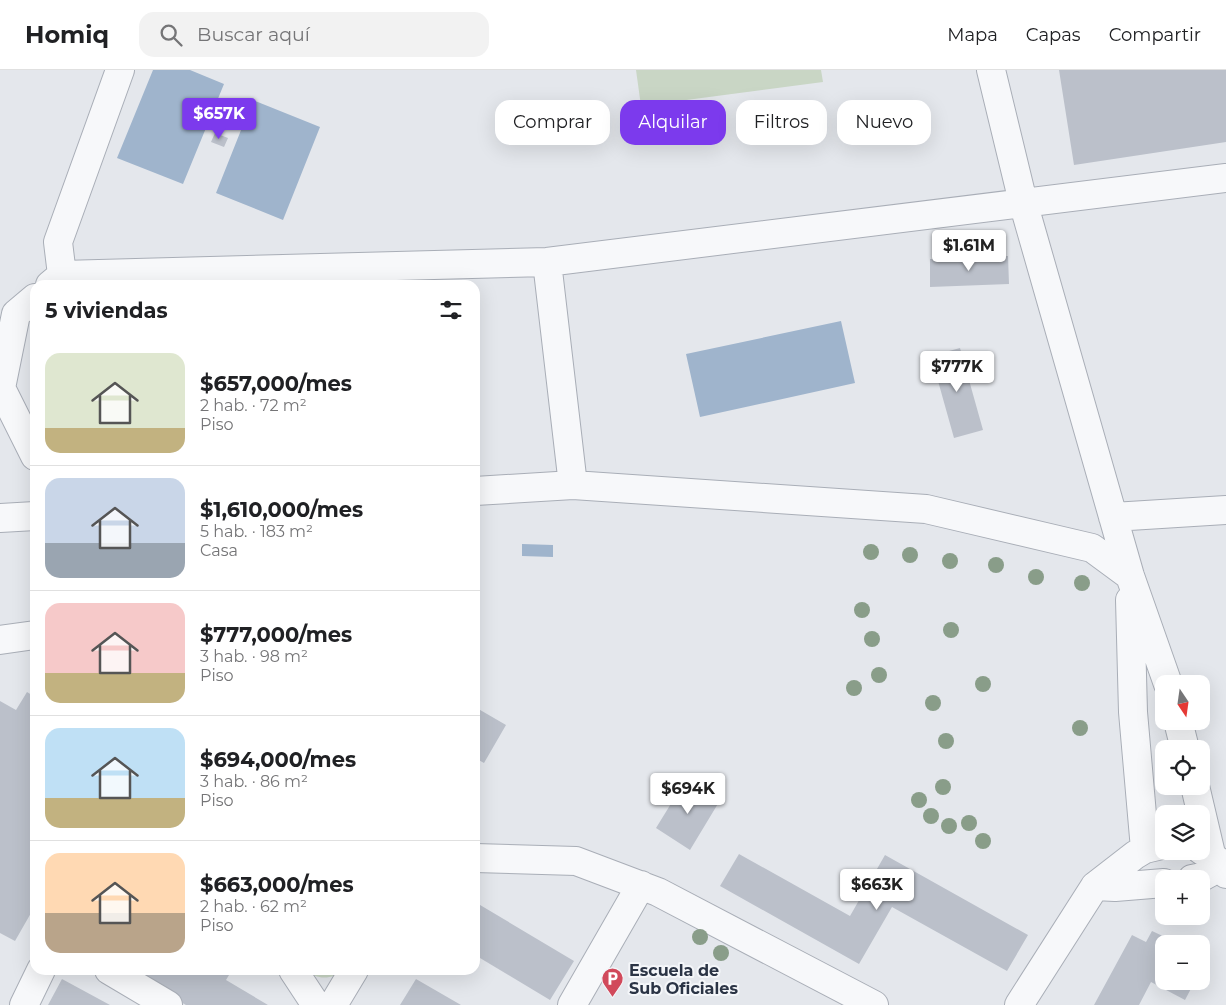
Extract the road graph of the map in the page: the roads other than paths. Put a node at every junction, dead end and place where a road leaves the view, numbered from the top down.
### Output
1 (120, 70) edge
2 (991, 70) edge
3 (1226, 178) edge
4 (1023, 202) junction
5 (547, 262) junction
6 (56, 280) edge
7 (30, 302) edge
8 (30, 446) edge
9 (573, 485) junction
10 (480, 491) edge
11 (1226, 510) edge
12 (30, 516) edge
13 (1113, 517) junction
14 (0, 518) edge
15 (1130, 576) junction
16 (30, 636) edge
17 (0, 640) edge
18 (1165, 675) edge
19 (1197, 795) edge
20 (1154, 847) edge
21 (480, 858) edge
22 (1215, 861) edge
23 (1155, 884) edge
24 (1095, 886) junction
25 (650, 888) junction
26 (39, 975) edge
27 (117, 975) edge
28 (296, 975) edge
29 (351, 975) edge
30 (24, 1005) edge
31 (168, 1005) edge
32 (316, 1005) edge
33 (333, 1005) edge
34 (572, 1005) edge
35 (593, 1005) edge
36 (874, 1005) edge
37 (1019, 1005) edge

1 - 6 lane
2 - 4 lane
3 - 4 lane
4 - 5 lane
4 - 13 lane
5 - 6 lane
5 - 9 lane
7 - 8 lane
9 - 10 lane
9 - 15 lane
11 - 13 lane
12 - 14 lane
13 - 15 lane
15 - 18 lane
15 - 20 lane
16 - 17 lane
19 - 22 lane
20 - 24 lane
21 - 25 lane
23 - 24 lane
24 - 37 lane
25 - 34 lane
25 - 35 lane
25 - 36 lane
26 - 30 lane
27 - 31 lane
28 - 32 lane
29 - 33 lane

